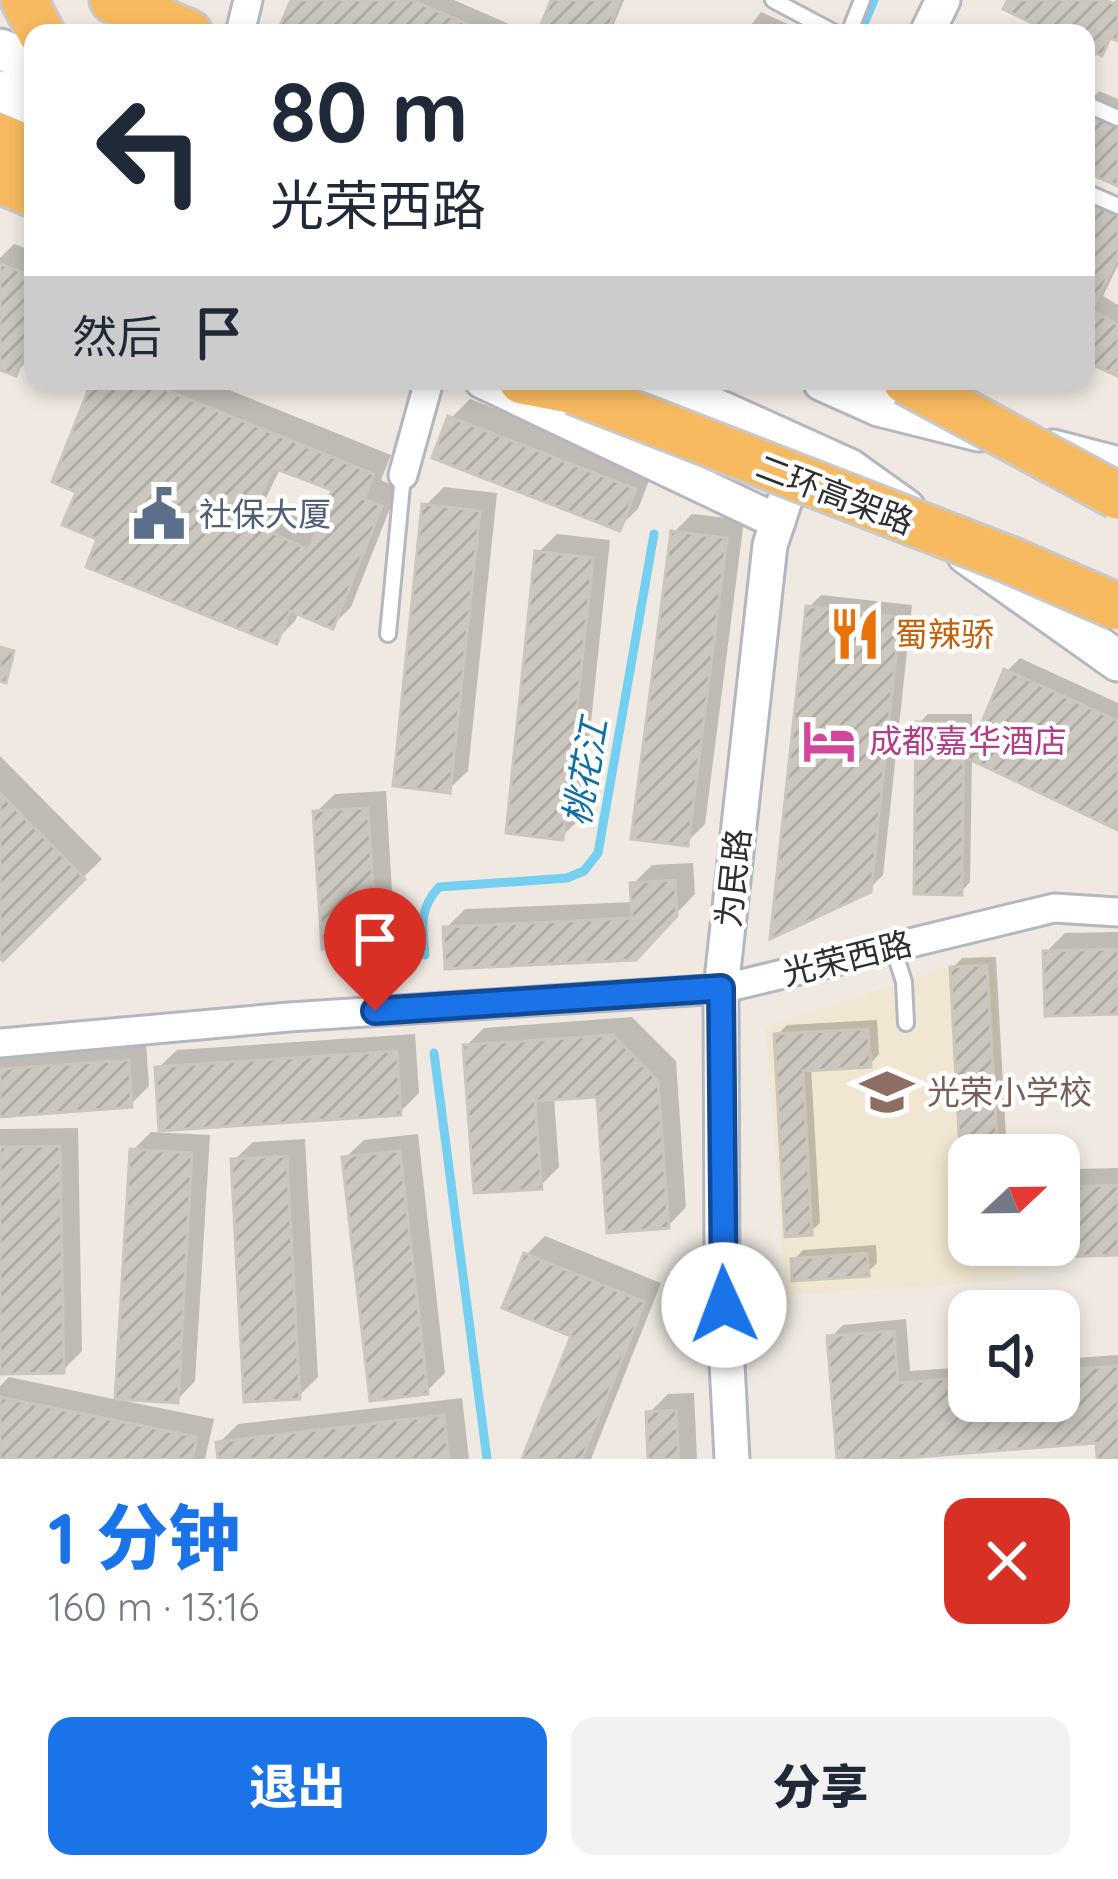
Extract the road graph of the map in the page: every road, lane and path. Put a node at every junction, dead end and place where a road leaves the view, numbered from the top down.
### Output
1 (113, 0) edge
2 (773, 0) edge
3 (168, 24) edge
4 (818, 24) edge
5 (427, 390) edge
6 (501, 390) edge
7 (572, 390) edge
8 (674, 390) edge
9 (844, 390) edge
10 (923, 390) edge
11 (802, 448) junction
12 (1118, 466) edge
13 (403, 475) joint
14 (1118, 496) edge
15 (778, 522) junction
16 (1118, 607) edge
17 (388, 634) dead end
18 (1118, 661) edge
19 (1118, 912) edge
20 (893, 947) junction
21 (721, 988) junction
22 (905, 1023) dead end
23 (0, 1042) edge
24 (732, 1459) edge

1 - 3 highway
2 - 4 lane
5 - 13 street
6 - 15 street
7 - 16 highway, 二环高架路, bridge
8 - 11 main road
9 - 12 main road
10 - 14 highway, bridge
11 - 15 street, 为民路
11 - 18 main road
13 - 17 lane
15 - 21 street, 为民路
19 - 20 street, 光荣西路
20 - 21 street, 光荣西路
20 - 22 lane
21 - 23 street, 光荣西路
21 - 24 street, 为民路

